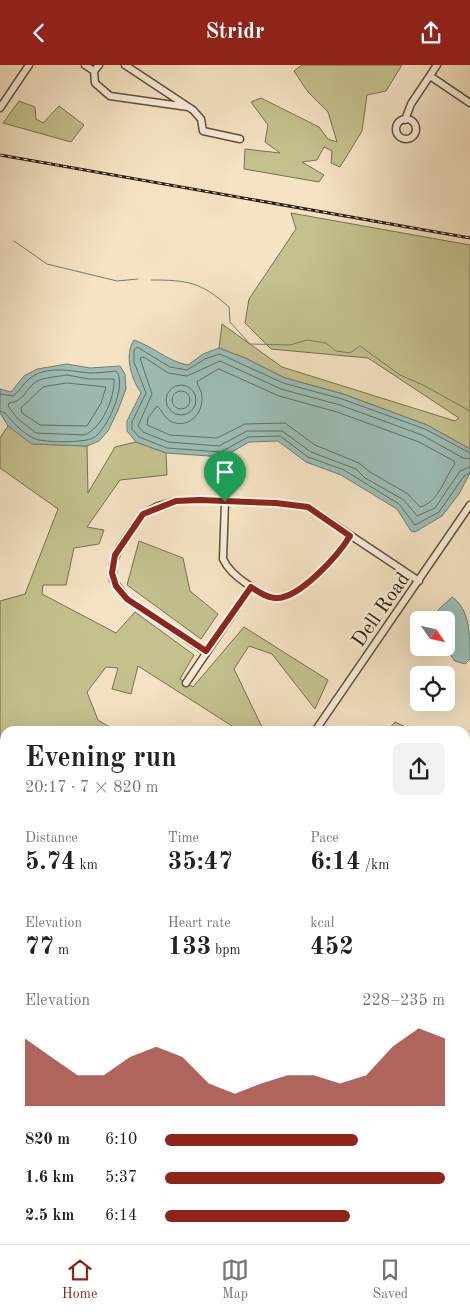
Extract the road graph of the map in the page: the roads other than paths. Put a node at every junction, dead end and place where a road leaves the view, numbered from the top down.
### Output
1 (29, 65) edge
2 (85, 65) edge
3 (100, 65) edge
4 (126, 65) edge
5 (437, 65) edge
6 (94, 71) junction
7 (430, 76) junction
8 (470, 103) edge
9 (189, 107) junction
10 (0, 109) edge
11 (406, 120) dead end
12 (240, 139) dead end
13 (225, 502) junction
14 (470, 505) edge
15 (350, 536) junction
16 (419, 581) junction
17 (251, 587) junction
18 (206, 651) junction
19 (186, 683) dead end
20 (319, 726) edge

1 - 10 street
2 - 6 street
3 - 6 street
4 - 9 street
5 - 7 street
6 - 9 street
7 - 8 street
7 - 11 street
9 - 12 street
13 - 15 street
13 - 17 street
13 - 18 street
14 - 16 street, Dell Road
15 - 16 street
15 - 17 street
16 - 20 street, Dell Road
17 - 18 street
18 - 19 street

